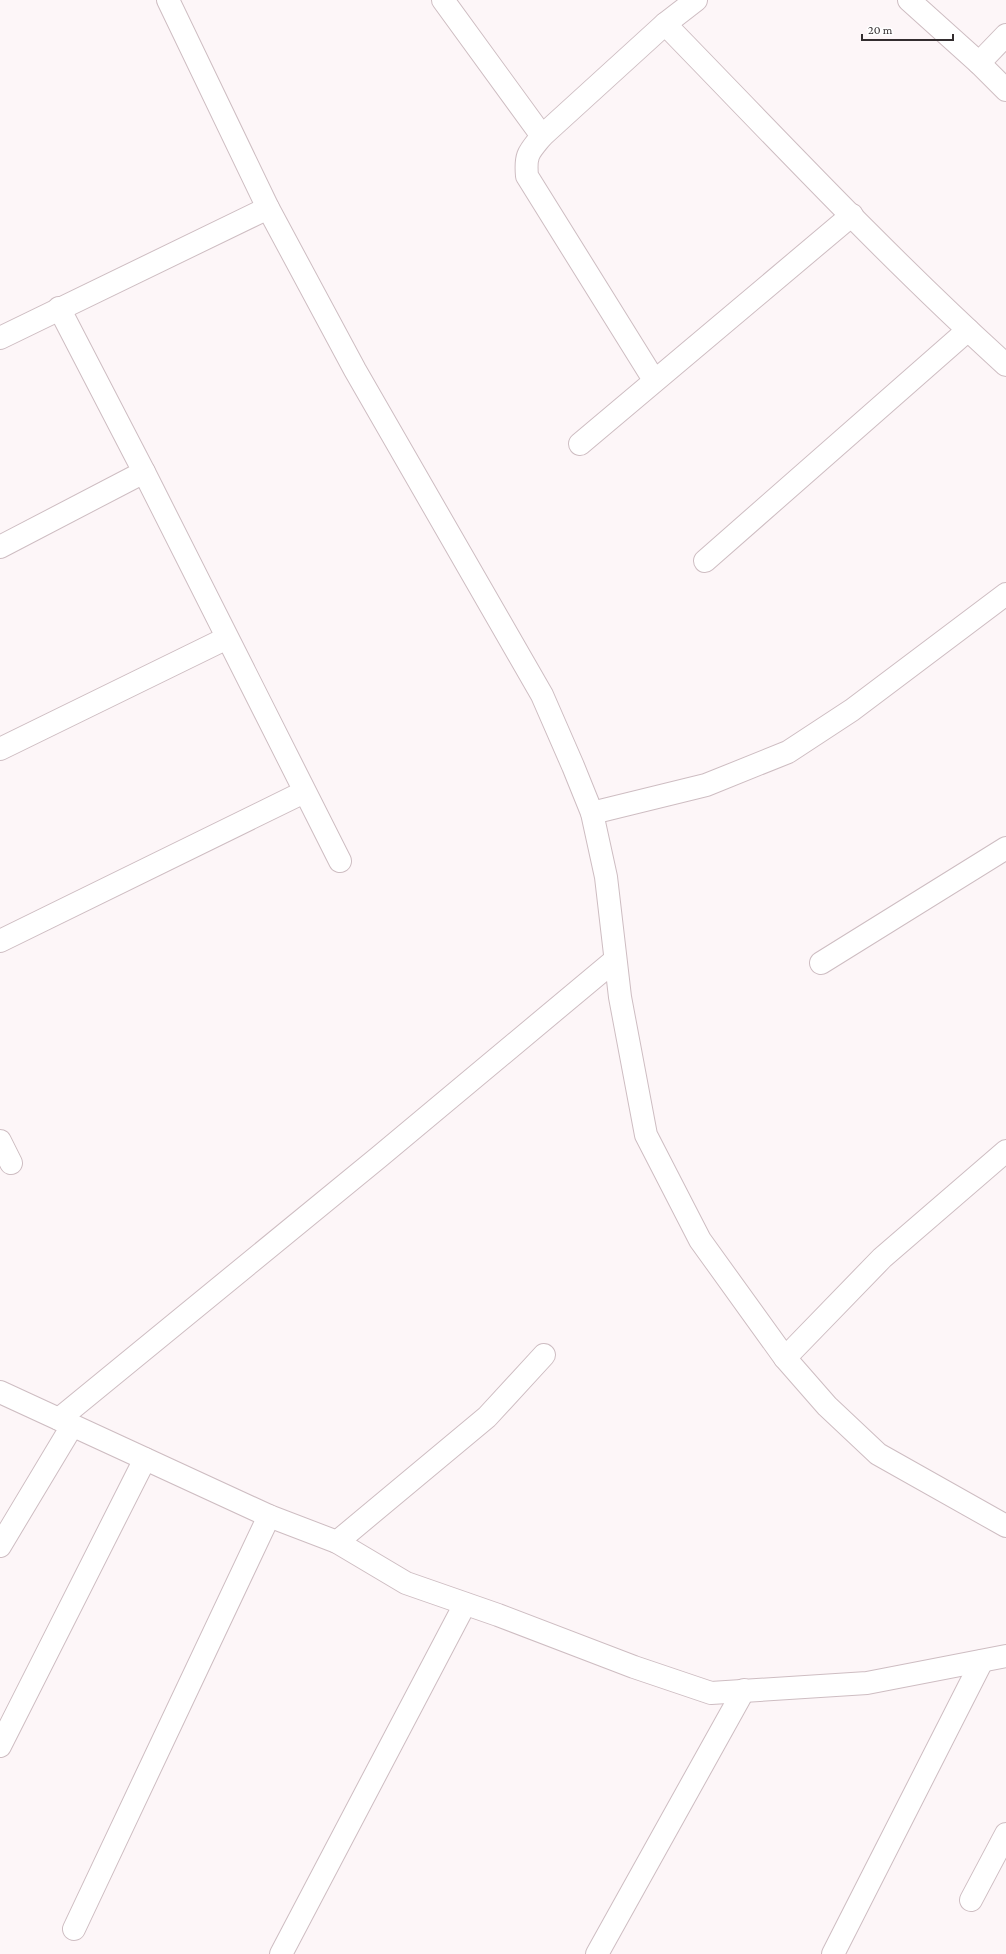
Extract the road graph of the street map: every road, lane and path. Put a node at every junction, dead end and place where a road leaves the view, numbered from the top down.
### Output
1 (168, 0) edge
2 (443, 0) edge
3 (696, 0) edge
4 (909, 0) edge
5 (665, 24) junction
6 (1006, 34) edge
7 (979, 63) junction
8 (1006, 90) edge
9 (542, 136) junction
10 (268, 208) junction
11 (852, 215) junction
12 (59, 308) junction
13 (968, 330) junction
14 (0, 338) edge
15 (1006, 365) edge
16 (654, 380) junction
17 (580, 444) dead end
18 (144, 472) junction
19 (0, 547) edge
20 (705, 561) dead end
21 (1006, 594) edge
22 (227, 638) junction
23 (0, 749) edge
24 (304, 792) junction
25 (592, 813) junction
26 (1006, 848) edge
27 (340, 862) dead end
28 (0, 941) edge
29 (615, 960) junction
30 (821, 963) dead end
31 (0, 1141) edge
32 (1006, 1151) edge
33 (11, 1162) dead end
34 (544, 1355) dead end
35 (785, 1358) junction
36 (0, 1392) edge
37 (66, 1423) junction
38 (145, 1459) junction
39 (269, 1516) junction
40 (1006, 1526) edge
41 (337, 1542) junction
42 (0, 1546) edge
43 (465, 1604) junction
44 (1006, 1656) edge
45 (982, 1661) junction
46 (744, 1690) junction
47 (0, 1746) edge
48 (1006, 1834) edge
49 (971, 1900) dead end
50 (74, 1929) dead end
51 (281, 1954) edge
52 (597, 1954) edge
53 (833, 1954) edge

1 - 10 street
2 - 9 street
3 - 5 street
4 - 7 street
5 - 9 street
5 - 11 street
6 - 7 street
7 - 8 street
9 - 16 street
10 - 12 street
10 - 25 street
11 - 13 street
11 - 16 street
12 - 14 street
12 - 18 street
13 - 15 street
13 - 20 street
16 - 17 street
18 - 19 street
18 - 22 street
21 - 25 street
22 - 23 street
22 - 24 street
24 - 27 street
24 - 28 street
25 - 29 street
26 - 30 street
29 - 35 street
29 - 37 street
31 - 33 street
32 - 35 street
34 - 41 street
35 - 40 street
36 - 37 street
37 - 38 street
37 - 42 street
38 - 39 street
38 - 47 street
39 - 41 street
39 - 50 street
41 - 43 street
43 - 46 street
43 - 51 street
44 - 45 street
45 - 46 street
45 - 53 street
46 - 52 street
48 - 49 street

